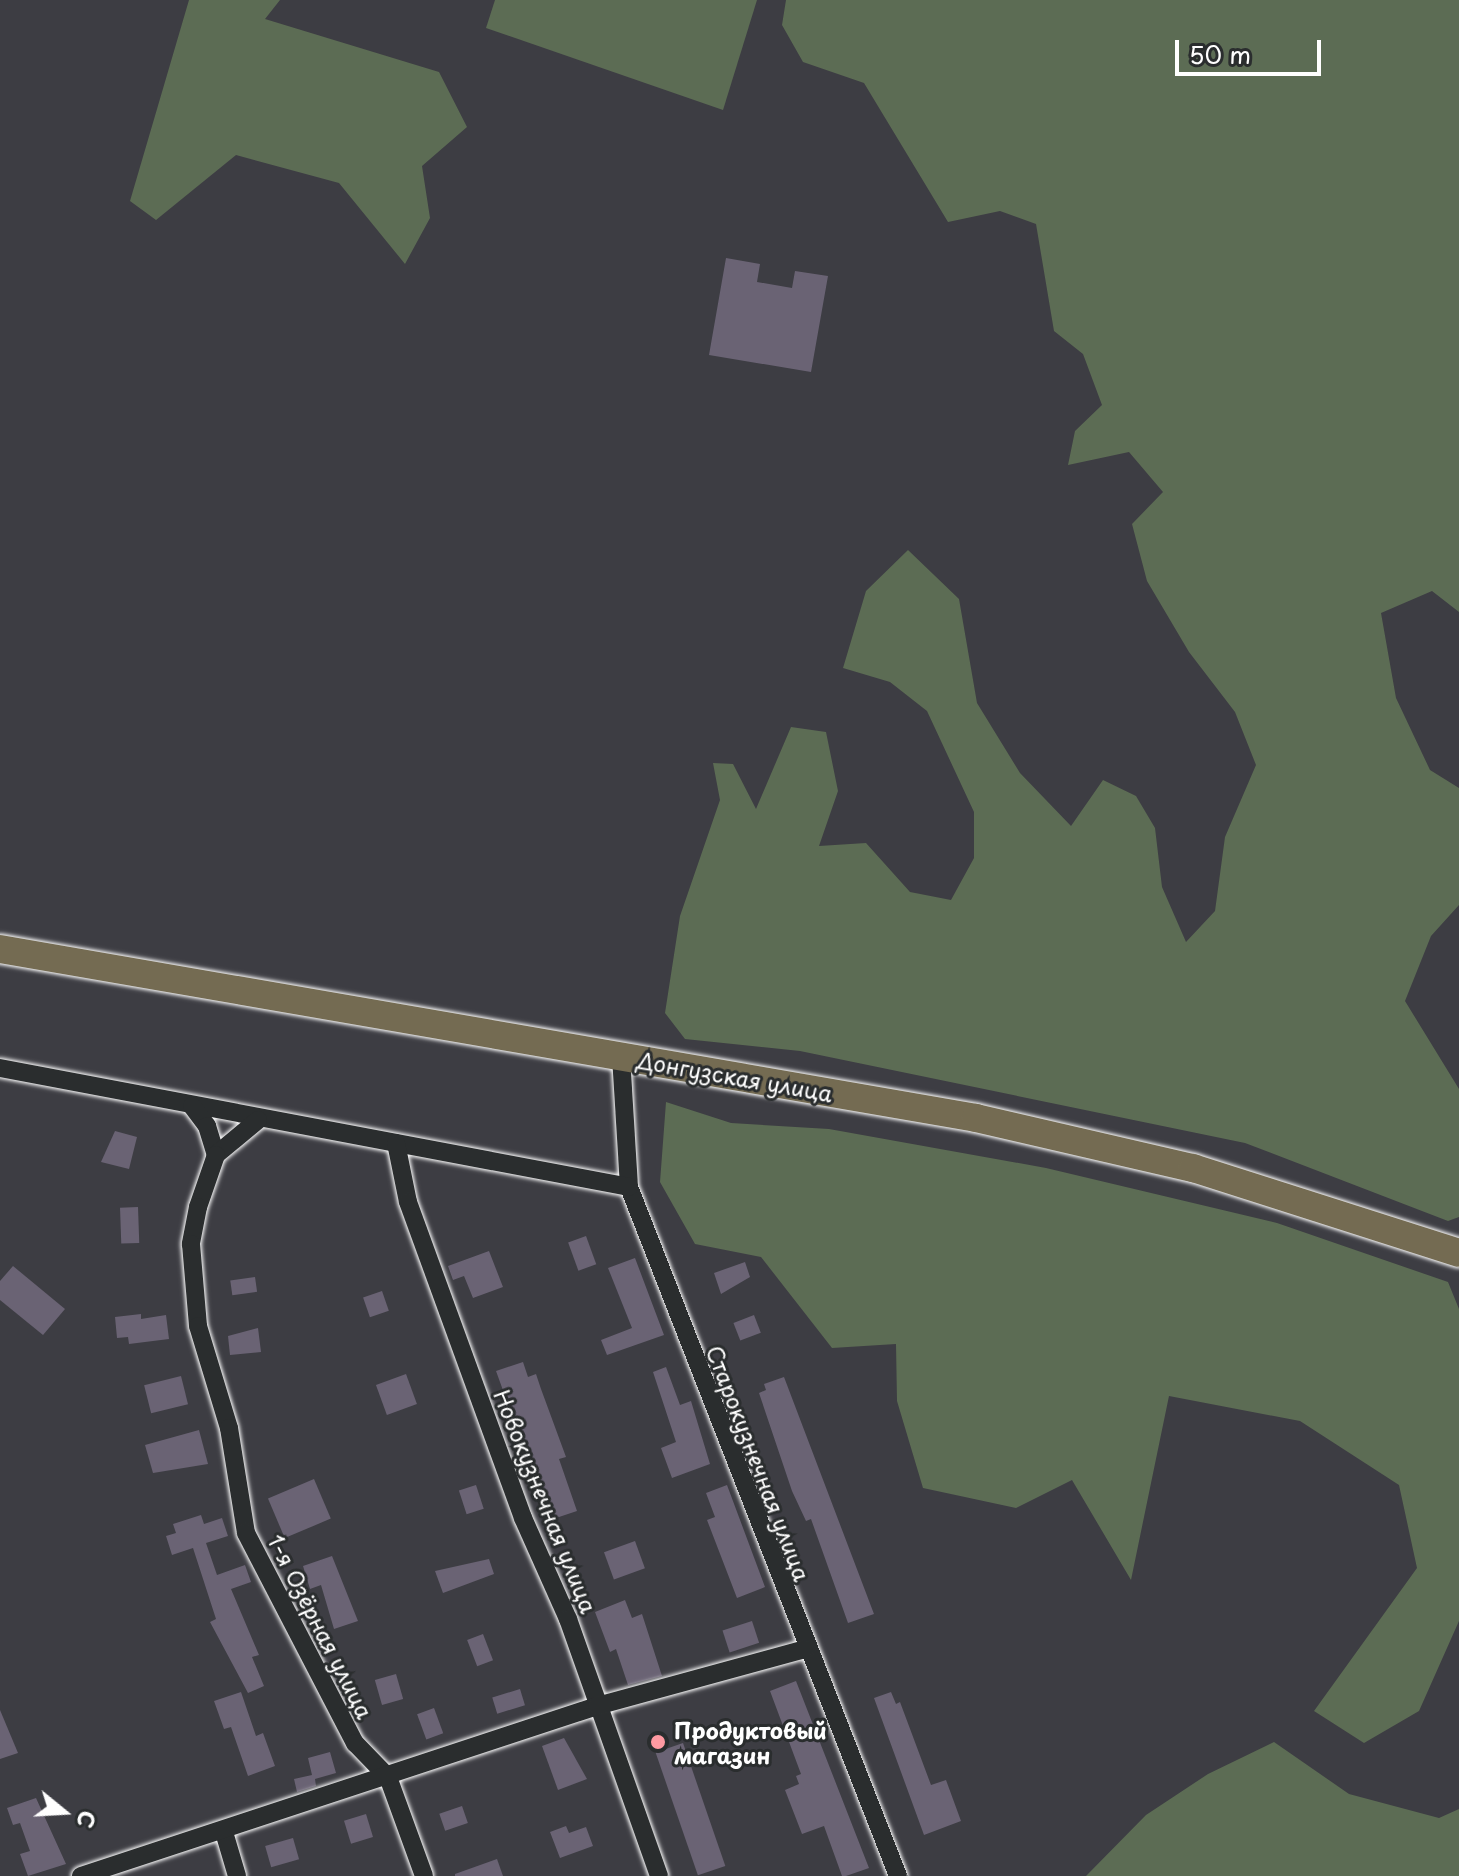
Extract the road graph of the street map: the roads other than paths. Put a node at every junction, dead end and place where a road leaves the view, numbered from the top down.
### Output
1 (0, 949) edge
2 (621, 1056) junction
3 (0, 1068) edge
4 (192, 1106) junction
5 (258, 1120) junction
6 (396, 1143) junction
7 (216, 1155) junction
8 (629, 1187) junction
9 (1446, 1249) edge
10 (805, 1649) junction
11 (597, 1706) junction
12 (388, 1777) junction
13 (224, 1832) junction
14 (81, 1876) edge
15 (237, 1876) edge
16 (424, 1876) edge
17 (659, 1876) edge
18 (898, 1876) edge

1 - 2 main road, Донгузская улица
2 - 8 street, Старокузнечная улица
2 - 9 main road, Донгузская улица
3 - 4 street
4 - 5 street
4 - 7 street
5 - 6 street
5 - 7 street
6 - 8 street
6 - 11 street, Новокузнечная улица
7 - 12 street, 1-я Озёрная улица
8 - 10 street, Старокузнечная улица
10 - 11 street
10 - 18 street, Старокузнечная улица
11 - 12 street
11 - 17 street, Новокузнечная улица
12 - 13 street
12 - 16 street, 1-я Озёрная улица
13 - 14 street
13 - 15 street

